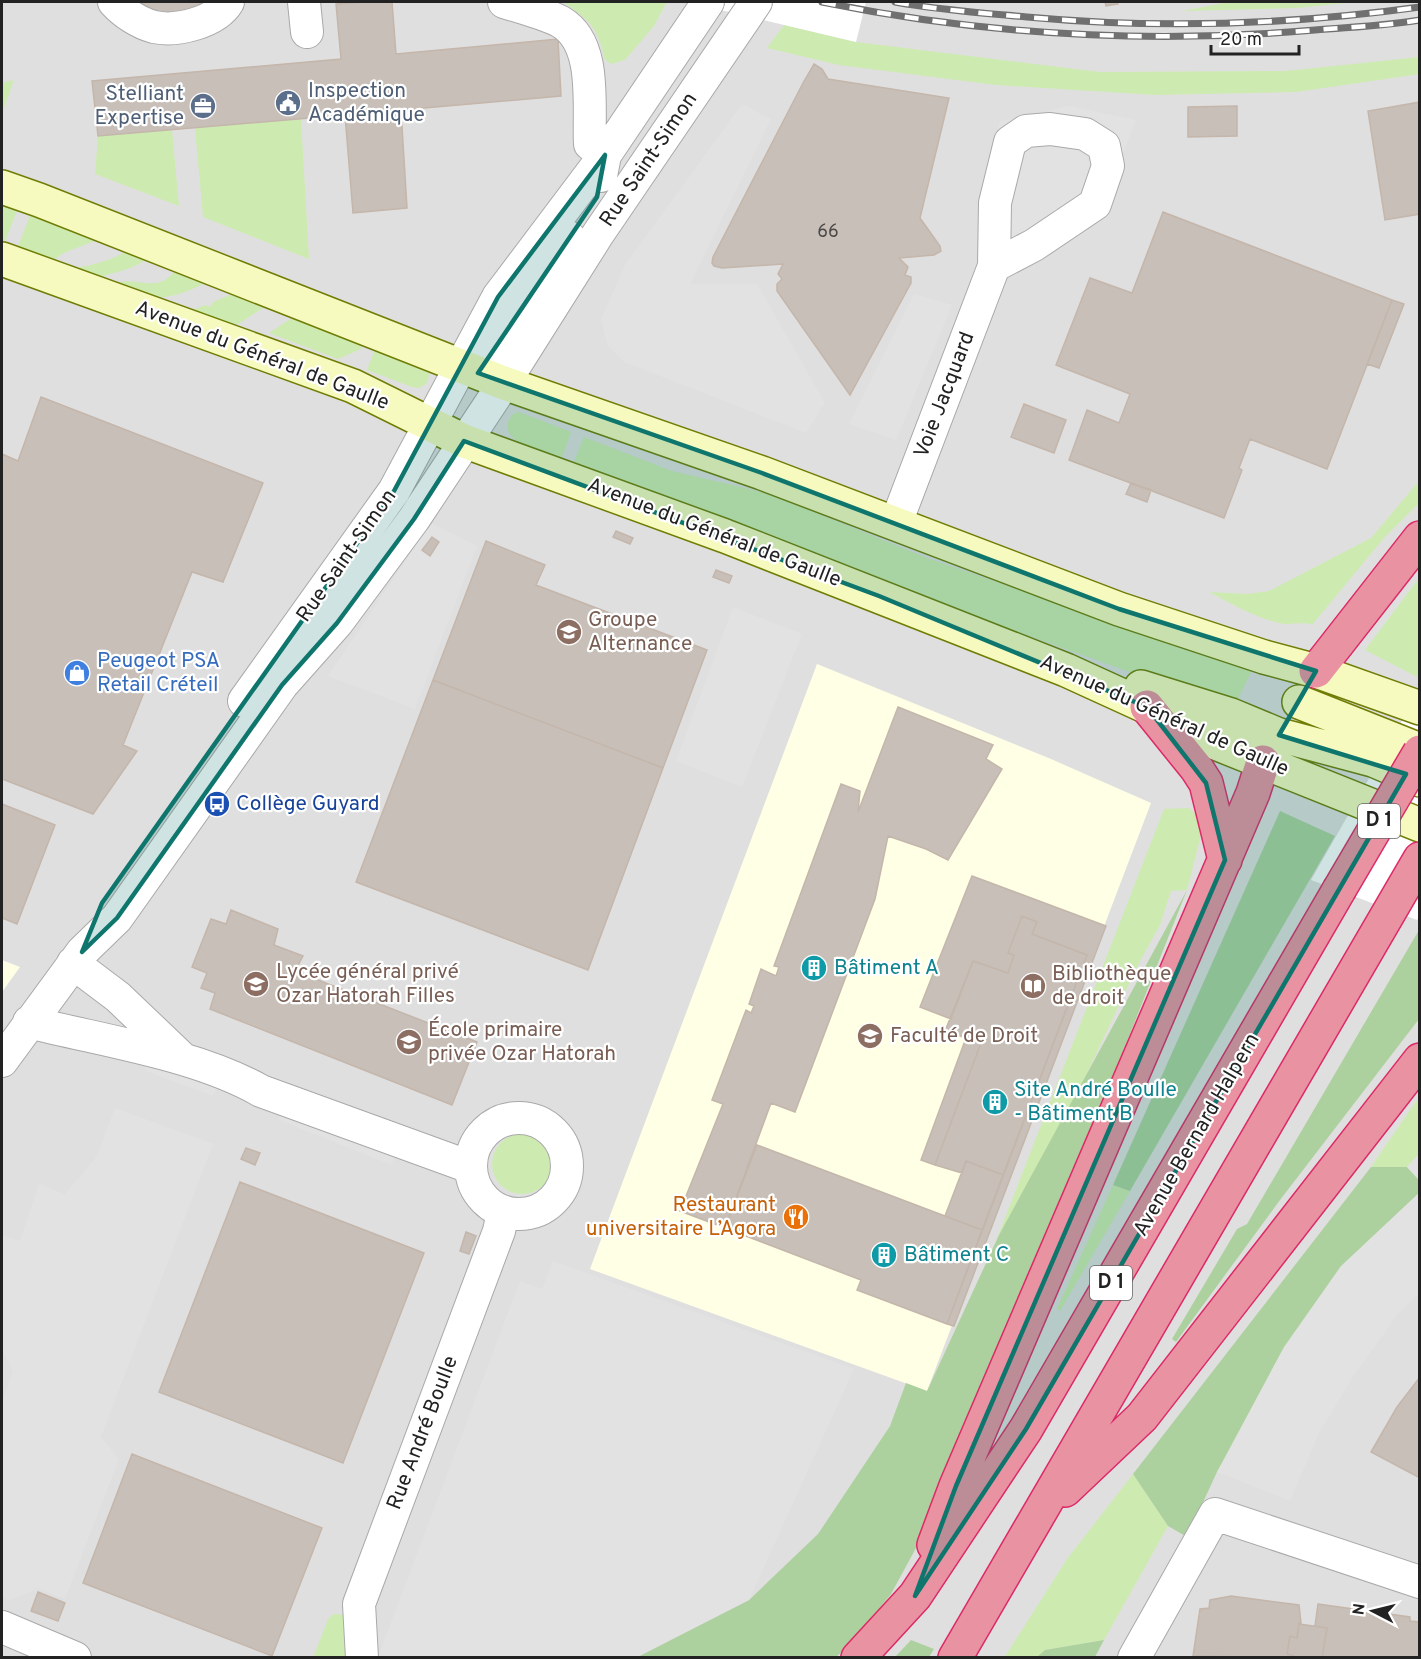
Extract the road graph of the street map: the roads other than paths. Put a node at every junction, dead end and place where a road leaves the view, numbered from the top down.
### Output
1 (114, 2) edge
2 (228, 2) edge
3 (504, 2) edge
4 (708, 2) edge
5 (756, 2) edge
6 (604, 155) junction
7 (2, 187) edge
8 (2, 259) edge
9 (994, 266) junction
10 (481, 374) junction
11 (445, 431) junction
12 (896, 523) junction
13 (1419, 538) edge
14 (1066, 670) junction
15 (1316, 671) junction
16 (1299, 702) junction
17 (1147, 707) junction
18 (1419, 708) edge
19 (1271, 748) junction
20 (1419, 751) edge
21 (1419, 780) edge
22 (1419, 825) edge
23 (1419, 859) edge
24 (1225, 860) junction
25 (77, 958) junction
26 (29, 1022) junction
27 (184, 1059) junction
28 (1419, 1060) edge
29 (2, 1061) edge
30 (470, 1167) junction
31 (503, 1212) junction
32 (1038, 1516) junction
33 (1419, 1582) edge
34 (915, 1596) junction
35 (2, 1627) edge
36 (75, 1658) edge
37 (362, 1658) edge
38 (858, 1658) edge
39 (955, 1658) edge
40 (1134, 1658) edge

1 - 2 street
3 - 6 street
4 - 6 street, Rue Saint-Simon
5 - 10 street, Rue Saint-Simon
6 - 10 street, Rue Saint-Simon
7 - 10 main road
8 - 11 main road, Avenue du Général de Gaulle
9 - 9 street, Voie Jacquard
9 - 12 street, Voie Jacquard
10 - 11 street, Rue Saint-Simon
10 - 11 street, Rue Saint-Simon
10 - 12 main road
11 - 14 main road, Avenue du Général de Gaulle
11 - 25 street, Rue Saint-Simon
12 - 15 main road
13 - 15 highway
14 - 17 main road, Avenue du Général de Gaulle
14 - 19 main road
15 - 16 main road
15 - 18 main road
16 - 19 main road
16 - 20 main road
17 - 19 main road, Avenue du Général de Gaulle
17 - 24 highway
19 - 21 main road
19 - 22 main road, Avenue du Général de Gaulle
19 - 24 highway
20 - 34 highway, Avenue Bernard Halpern / D 1, bridge
23 - 32 highway, D 1
24 - 34 highway
25 - 26 street, Rue Saint-Simon
25 - 27 street
26 - 27 street
26 - 29 street, Rue Saint-Simon
27 - 30 street
28 - 32 highway
30 - 31 street
30 - 31 street
31 - 37 street, Rue André Boulle
32 - 39 highway, D 1
33 - 40 street
34 - 38 highway, Avenue Bernard Halpern / D 1
35 - 36 street

